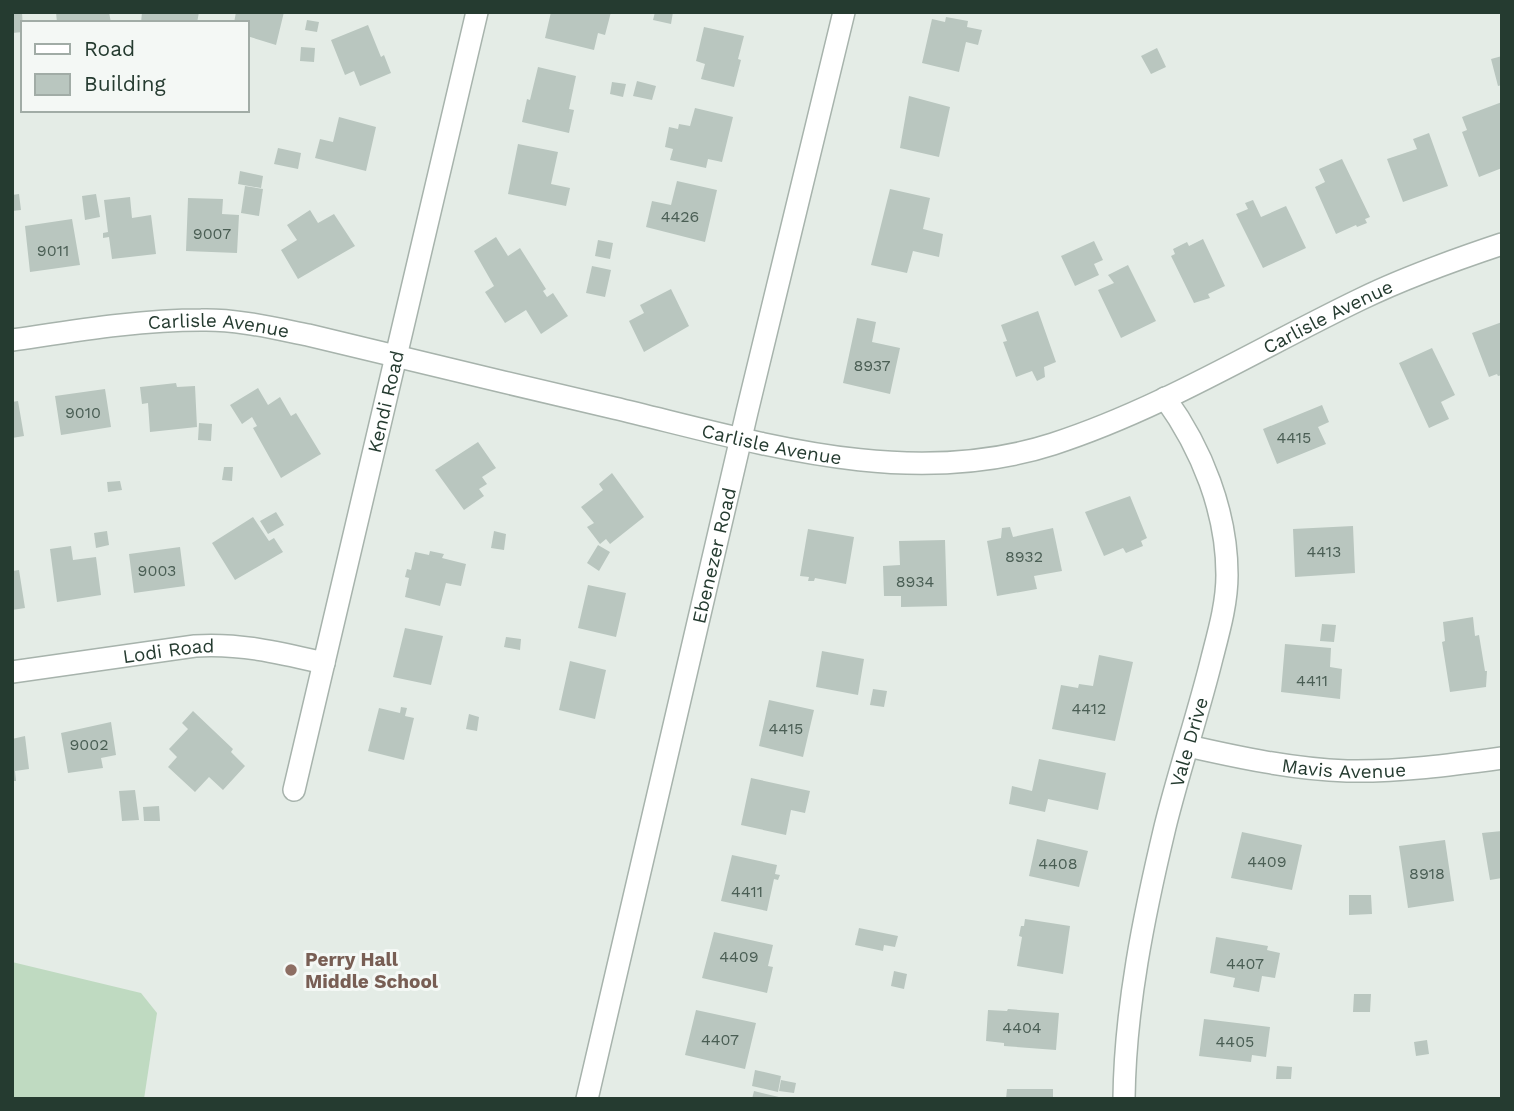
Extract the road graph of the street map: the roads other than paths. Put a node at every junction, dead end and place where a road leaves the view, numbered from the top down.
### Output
1 (477, 12) edge
2 (844, 12) edge
3 (1502, 244) edge
4 (12, 340) edge
5 (396, 357) junction
6 (1165, 398) junction
7 (741, 438) junction
8 (324, 663) junction
9 (12, 672) edge
10 (1188, 746) junction
11 (1502, 758) edge
12 (294, 790) dead end
13 (587, 1099) edge
14 (1124, 1099) edge

1 - 5 street, Kendi Road
2 - 7 street, Ebenezer Road
3 - 6 street, Carlisle Avenue
4 - 5 street, Carlisle Avenue
5 - 7 street, Carlisle Avenue
5 - 8 street, Kendi Road
6 - 7 street, Carlisle Avenue
6 - 10 street, Vale Drive
7 - 13 street, Ebenezer Road
8 - 9 street, Lodi Road
8 - 12 street, Kendi Road
10 - 11 street, Mavis Avenue
10 - 14 street, Vale Drive

